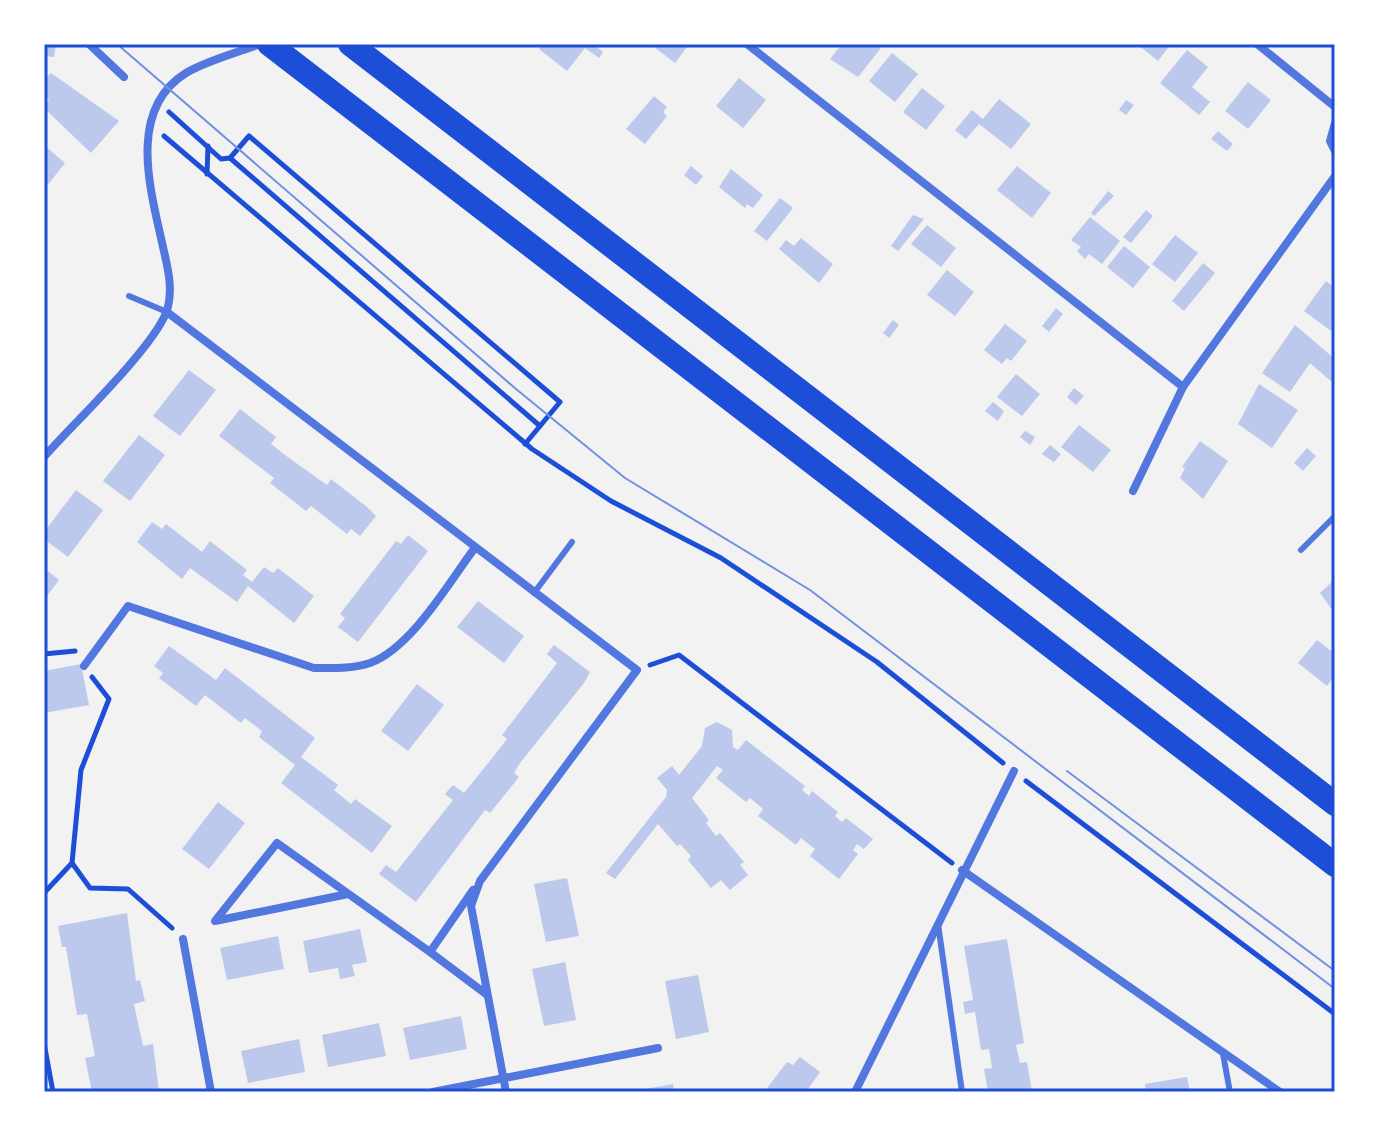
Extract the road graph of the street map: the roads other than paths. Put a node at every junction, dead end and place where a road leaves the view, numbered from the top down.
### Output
1 (89, 44) edge
2 (260, 44) edge
3 (269, 44) edge
4 (350, 44) edge
5 (747, 44) edge
6 (1257, 44) edge
7 (124, 77) dead end
8 (1335, 107) edge
9 (1335, 123) edge
10 (1335, 151) edge
11 (1335, 176) edge
12 (129, 296) dead end
13 (167, 312) junction
14 (1183, 387) junction
15 (44, 457) edge
16 (1133, 491) dead end
17 (1335, 516) edge
18 (572, 542) dead end
19 (474, 549) junction
20 (1301, 550) dead end
21 (534, 593) junction
22 (84, 666) road end
23 (1014, 771) road end
24 (1335, 804) edge
25 (1335, 865) edge
26 (962, 870) junction
27 (480, 881) junction
28 (348, 894) junction
29 (937, 920) junction
30 (183, 939) road end
31 (430, 952) junction
32 (487, 995) junction
33 (658, 1048) dead end
34 (1223, 1054) junction
35 (503, 1079) junction
36 (211, 1092) edge
37 (433, 1092) edge
38 (506, 1092) edge
39 (855, 1092) edge
40 (962, 1092) edge
41 (1230, 1092) edge
42 (1280, 1092) edge

1 - 7 street
2 - 13 street
3 - 25 highway
4 - 24 highway
5 - 14 street
6 - 8 street
9 - 10 street
11 - 14 street
12 - 13 lane
13 - 15 street
13 - 19 street
14 - 16 street
17 - 20 lane
18 - 21 lane
19 - 21 street
19 - 22 street
21 - 27 street
23 - 26 street
26 - 29 street
26 - 34 street
27 - 31 street
27 - 32 street
28 - 28 street
28 - 31 street
29 - 39 street
29 - 40 lane
30 - 36 street
31 - 32 street
32 - 35 street
33 - 35 street
34 - 41 lane
34 - 42 street
35 - 37 street
35 - 38 street

